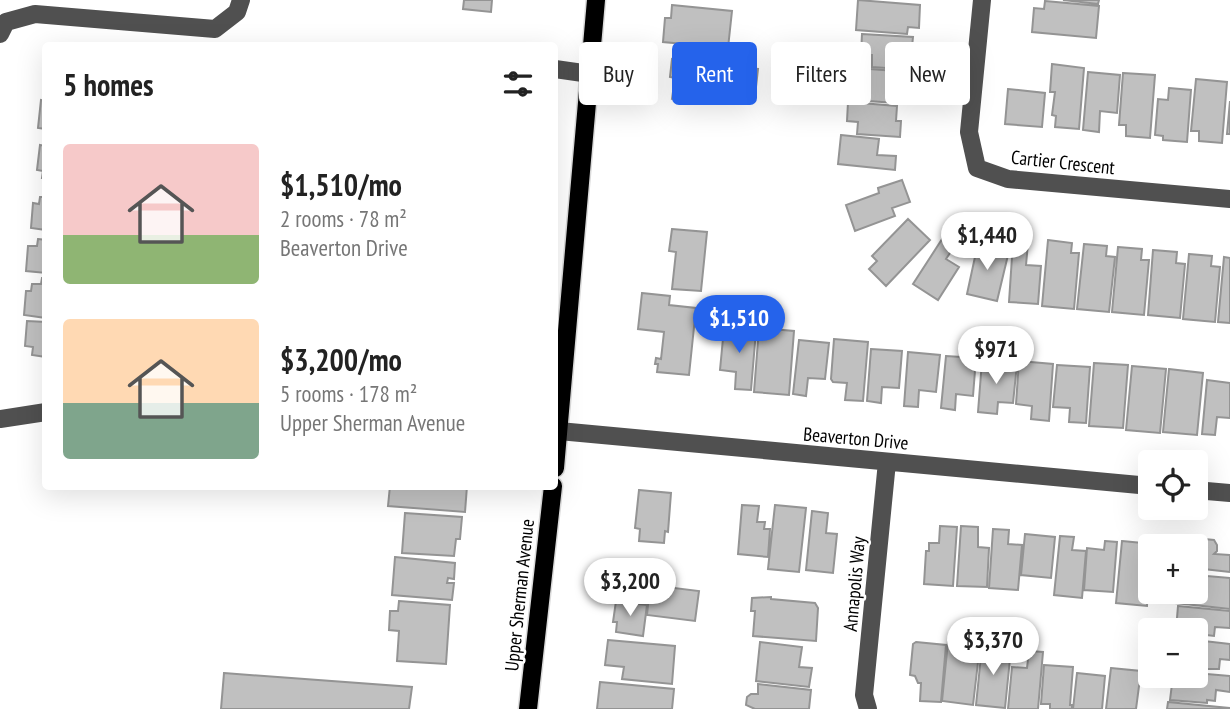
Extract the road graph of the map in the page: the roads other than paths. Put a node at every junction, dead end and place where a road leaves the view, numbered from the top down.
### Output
1 (241, 0) edge
2 (596, 0) edge
3 (982, 0) edge
4 (0, 34) edge
5 (593, 42) edge
6 (558, 69) edge
7 (579, 72) edge
8 (587, 105) edge
9 (1230, 200) edge
10 (42, 413) edge
11 (0, 419) edge
12 (559, 430) junction
13 (558, 440) edge
14 (887, 462) junction
15 (1138, 485) edge
16 (553, 490) edge
17 (1208, 491) edge
18 (1230, 493) edge
19 (528, 709) edge
20 (867, 709) edge

1 - 4 street
2 - 5 main road
3 - 9 street, Cartier Crescent
6 - 7 street
8 - 12 main road
10 - 11 street
12 - 13 main road
12 - 14 street, Beaverton Drive
14 - 15 street, Beaverton Drive
14 - 20 street, Annapolis Way
16 - 19 main road, Upper Sherman Avenue
17 - 18 street

